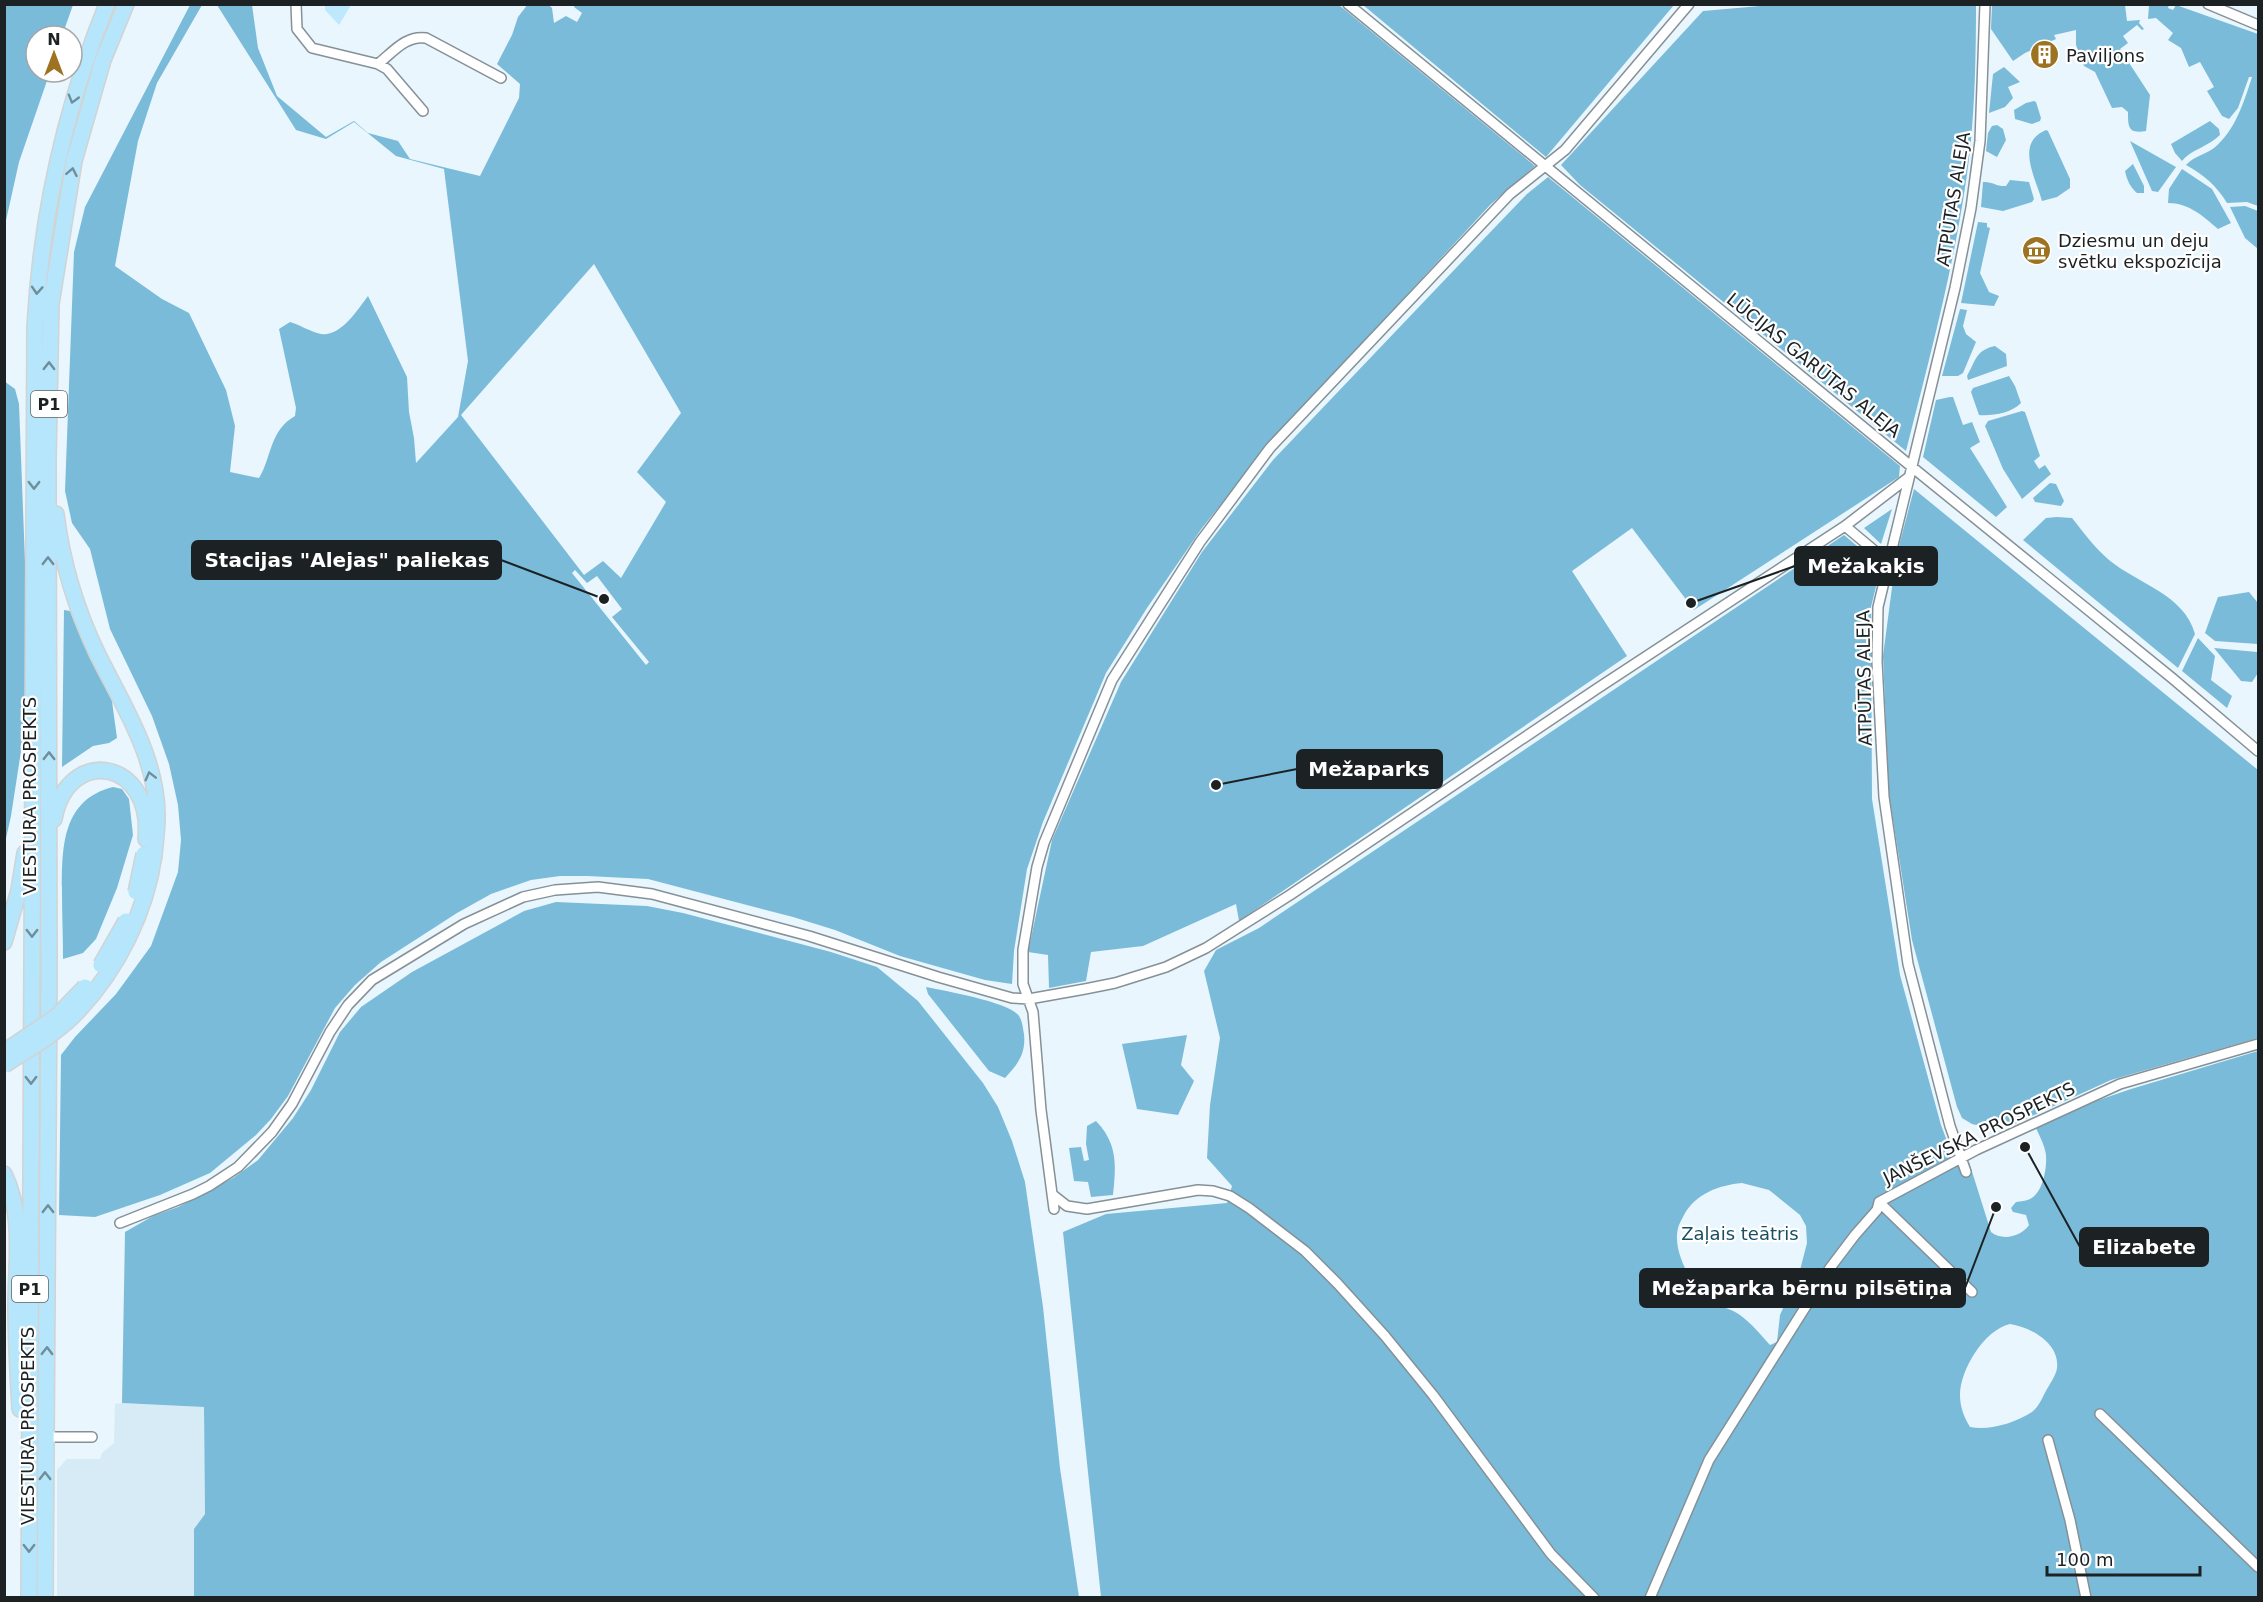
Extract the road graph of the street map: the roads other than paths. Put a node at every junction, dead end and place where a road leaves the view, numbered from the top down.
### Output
1 (107, 4) edge
2 (126, 4) edge
3 (296, 4) edge
4 (1348, 4) edge
5 (1696, 4) edge
6 (1985, 4) edge
7 (2208, 4) edge
8 (1689, 5) edge
9 (2259, 25) edge
10 (378, 64) junction
11 (501, 78) dead end
12 (423, 111) dead end
13 (1546, 165) junction
14 (48, 458) junction
15 (1912, 467) junction
16 (1909, 477) junction
17 (1845, 526) junction
18 (1888, 562) junction
19 (2259, 751) edge
20 (33, 790) junction
21 (49, 841) junction
22 (149, 854) junction
23 (4, 942) edge
24 (49, 979) junction
25 (32, 980) junction
26 (1029, 999) junction
27 (2259, 1044) edge
28 (4, 1052) edge
29 (4, 1065) edge
30 (1962, 1158) junction
31 (1966, 1172) dead end
32 (4, 1174) edge
33 (1053, 1195) junction
34 (1879, 1202) junction
35 (1054, 1209) dead end
36 (120, 1223) dead end
37 (1972, 1292) dead end
38 (2100, 1414) dead end
39 (45, 1437) junction
40 (92, 1437) dead end
41 (2048, 1440) dead end
42 (30, 1457) junction
43 (2259, 1567) edge
44 (29, 1598) edge
45 (45, 1598) edge
46 (1594, 1598) edge
47 (1650, 1598) edge
48 (2086, 1598) edge

1 -> 20 main road, VIESTURA PROSPEKTS / P1
14 -> 2 main road, VIESTURA PROSPEKTS / P1
3 - 10 street
4 - 13 street, LŪCIJAS GARŪTAS ALEJA
5 - 8 street
6 - 15 street, ATPŪTAS ALEJA
7 - 9 street
8 - 13 street
10 - 11 street
10 - 12 street
13 - 15 street, LŪCIJAS GARŪTAS ALEJA
13 - 26 street
21 -> 14 main road, VIESTURA PROSPEKTS / P1
22 -> 14 main road
15 - 16 street, ATPŪTAS ALEJA
15 - 19 street, LŪCIJAS GARŪTAS ALEJA
16 - 17 street
16 - 18 street, ATPŪTAS ALEJA
17 - 18 street
17 - 26 street
18 - 30 street, ATPŪTAS ALEJA
20 - 23 main road
20 -> 25 main road, VIESTURA PROSPEKTS / P1
21 - 22 main road
21 - 24 main road, VIESTURA PROSPEKTS / P1
22 - 28 main road, bridge
22 - 29 main road, bridge
24 - 25 main road
39 -> 24 main road, VIESTURA PROSPEKTS / P1
25 -> 42 main road, VIESTURA PROSPEKTS / P1
26 - 33 street
26 - 36 street
27 - 30 street, JANŠEVSKA PROSPEKTS
30 - 31 street, ATPŪTAS ALEJA
30 - 34 street, JANŠEVSKA PROSPEKTS
32 - 42 main road
33 - 35 street
33 - 46 street
34 - 37 street
34 - 47 street, JANŠEVSKA PROSPEKTS
38 - 43 street
39 - 40 street
45 -> 39 main road, VIESTURA PROSPEKTS / P1
41 - 48 street
42 -> 44 main road, VIESTURA PROSPEKTS / P1

